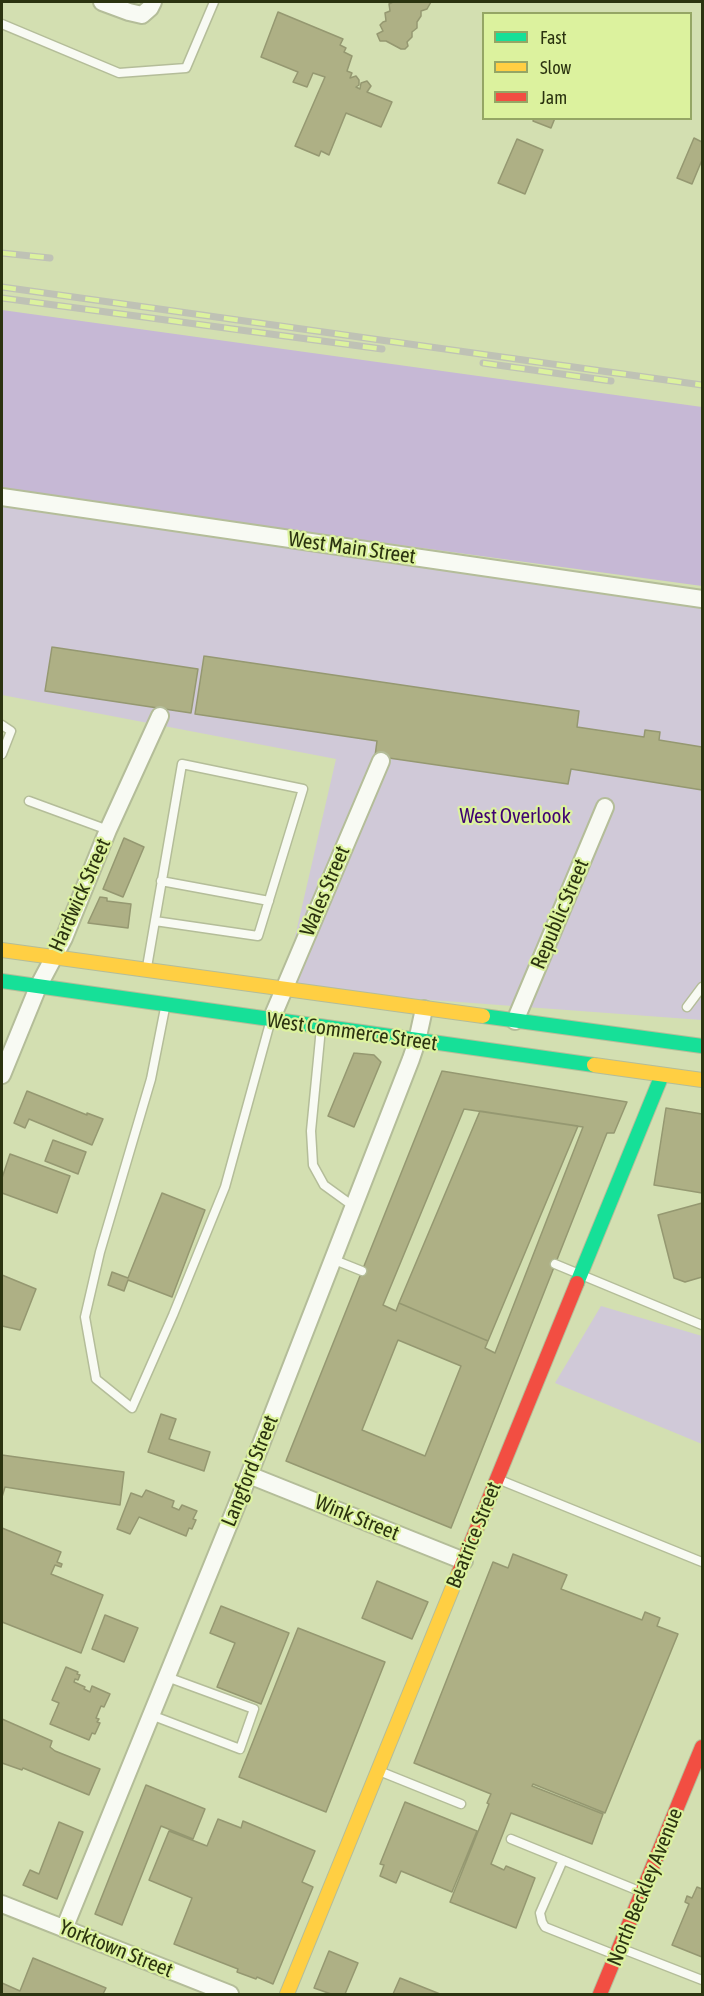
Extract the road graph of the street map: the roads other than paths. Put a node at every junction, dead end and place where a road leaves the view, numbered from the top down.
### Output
1 (102, 2) edge
2 (214, 2) edge
3 (148, 8) edge
4 (2, 24) edge
5 (2, 497) edge
6 (702, 599) edge
7 (160, 716) dead end
8 (2, 724) edge
9 (2, 754) edge
10 (381, 761) dead end
11 (29, 801) dead end
12 (605, 807) dead end
13 (108, 830) junction
14 (161, 882) junction
15 (269, 901) junction
16 (155, 921) junction
17 (2, 950) edge
18 (53, 958) junction
19 (146, 970) junction
20 (2, 981) edge
21 (38, 987) junction
22 (702, 987) edge
23 (283, 989) junction
24 (166, 1004) junction
25 (687, 1007) dead end
26 (424, 1009) junction
27 (271, 1020) junction
28 (515, 1021) junction
29 (321, 1027) junction
30 (417, 1041) junction
31 (702, 1046) edge
32 (662, 1075) junction
33 (2, 1076) edge
34 (702, 1080) edge
35 (353, 1206) junction
36 (332, 1259) junction
37 (555, 1264) dead end
38 (362, 1271) dead end
39 (580, 1274) junction
40 (702, 1325) edge
41 (249, 1475) junction
42 (497, 1478) junction
43 (464, 1561) junction
44 (702, 1562) edge
45 (167, 1677) junction
46 (151, 1715) junction
47 (702, 1747) edge
48 (379, 1771) junction
49 (461, 1804) dead end
50 (511, 1839) dead end
51 (562, 1860) junction
52 (643, 1892) junction
53 (2, 1904) edge
54 (64, 1929) junction
55 (618, 1952) junction
56 (702, 1980) edge
57 (230, 1995) edge
58 (287, 1995) edge
59 (600, 1995) edge

1 - 3 street
2 - 4 lane
5 - 6 street, West Main Street
7 - 13 street, Hardwick Street
8 - 9 lane
10 - 23 street, Wales Street
11 - 13 lane
12 - 28 street, Republic Street
13 - 18 street, Hardwick Street
14 - 15 lane
14 - 15 lane
14 - 16 lane
15 - 16 lane
16 - 19 lane
17 - 18 main road, West Commerce Street
18 - 19 main road, West Commerce Street
18 - 21 street, Hardwick Street
19 - 23 main road, West Commerce Street
20 - 21 main road, West Commerce Street
21 - 24 main road, West Commerce Street
21 - 33 street, Hardwick Street
22 - 25 lane
23 - 26 main road, West Commerce Street
23 - 27 street, Wales Street
24 - 27 main road, West Commerce Street
24 - 27 lane
26 - 28 main road, West Commerce Street
26 - 30 street, Langford Street
27 - 29 main road, West Commerce Street
28 - 31 main road, West Commerce Street
29 - 30 main road, West Commerce Street
29 - 35 lane
30 - 32 main road, West Commerce Street
30 - 35 street, Langford Street
32 - 34 main road, West Commerce Street
32 - 39 main road, Beatrice Street
35 - 36 street, Langford Street
36 - 38 lane
36 - 41 street, Langford Street
37 - 39 lane
39 - 40 lane
39 - 42 main road, Beatrice Street
41 - 43 street, Wink Street
41 - 45 street, Langford Street
42 - 43 main road, Beatrice Street
42 - 44 lane
43 - 48 main road, Beatrice Street
45 - 46 street, Langford Street
45 - 46 lane
46 - 54 street, Langford Street
47 - 52 main road, North Beckley Avenue
48 - 49 lane
48 - 58 main road, Beatrice Street
50 - 51 lane
51 - 52 lane
51 - 55 lane
52 - 55 main road, North Beckley Avenue
53 - 54 street, Yorktown Street
54 - 57 street, Yorktown Street
55 - 56 lane
55 - 59 main road, North Beckley Avenue

